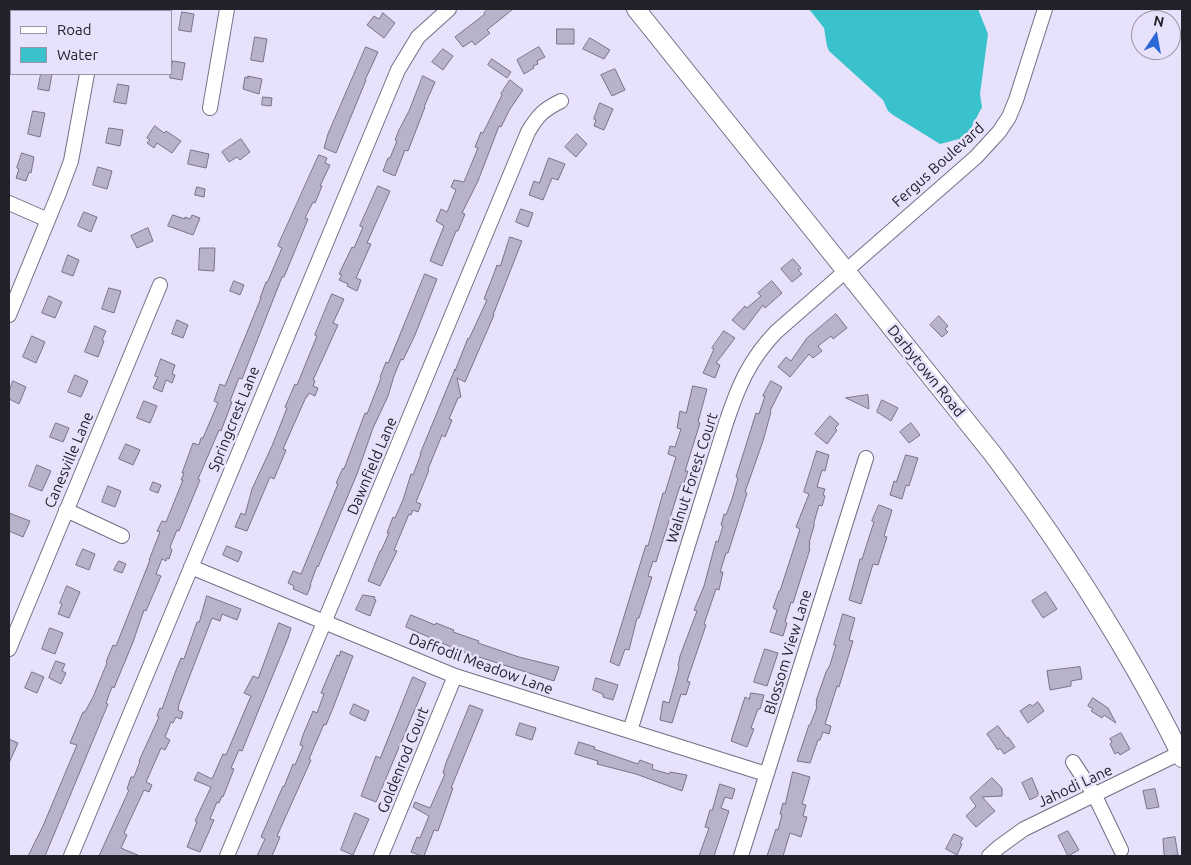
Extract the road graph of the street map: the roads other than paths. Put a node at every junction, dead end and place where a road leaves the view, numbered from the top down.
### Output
1 (227, 9) edge
2 (449, 9) edge
3 (636, 9) edge
4 (1045, 9) edge
5 (87, 75) edge
6 (561, 101) dead end
7 (210, 108) dead end
8 (9, 203) edge
9 (48, 220) junction
10 (845, 270) junction
11 (160, 285) dead end
12 (9, 314) edge
13 (866, 458) dead end
14 (66, 510) junction
15 (122, 536) dead end
16 (191, 567) junction
17 (324, 622) junction
18 (9, 649) edge
19 (455, 676) junction
20 (630, 731) junction
21 (1181, 756) edge
22 (1073, 762) dead end
23 (766, 774) junction
24 (1094, 794) junction
25 (1121, 850) dead end
26 (71, 856) edge
27 (227, 856) edge
28 (381, 856) edge
29 (741, 856) edge
30 (989, 856) edge

1 - 7 street
2 - 16 street, Springcrest Lane
3 - 10 main road, Darbytown Road
4 - 10 street, Fergus Boulevard
5 - 9 street
6 - 17 street, Dawnfield Lane
8 - 9 street
9 - 12 street
10 - 20 street, Walnut Forest Court
10 - 21 main road, Darbytown Road
11 - 14 street, Canesville Lane
13 - 23 street, Blossom View Lane
14 - 15 street
14 - 18 street, Canesville Lane
16 - 17 street, Daffodil Meadow Lane
16 - 26 street, Springcrest Lane
17 - 19 street, Daffodil Meadow Lane
17 - 27 street, Dawnfield Lane
19 - 20 street, Daffodil Meadow Lane
19 - 28 street, Goldenrod Court
20 - 23 street, Daffodil Meadow Lane
21 - 24 street, Jahodi Lane
22 - 24 street
23 - 29 street, Blossom View Lane
24 - 25 street
24 - 30 street, Jahodi Lane

